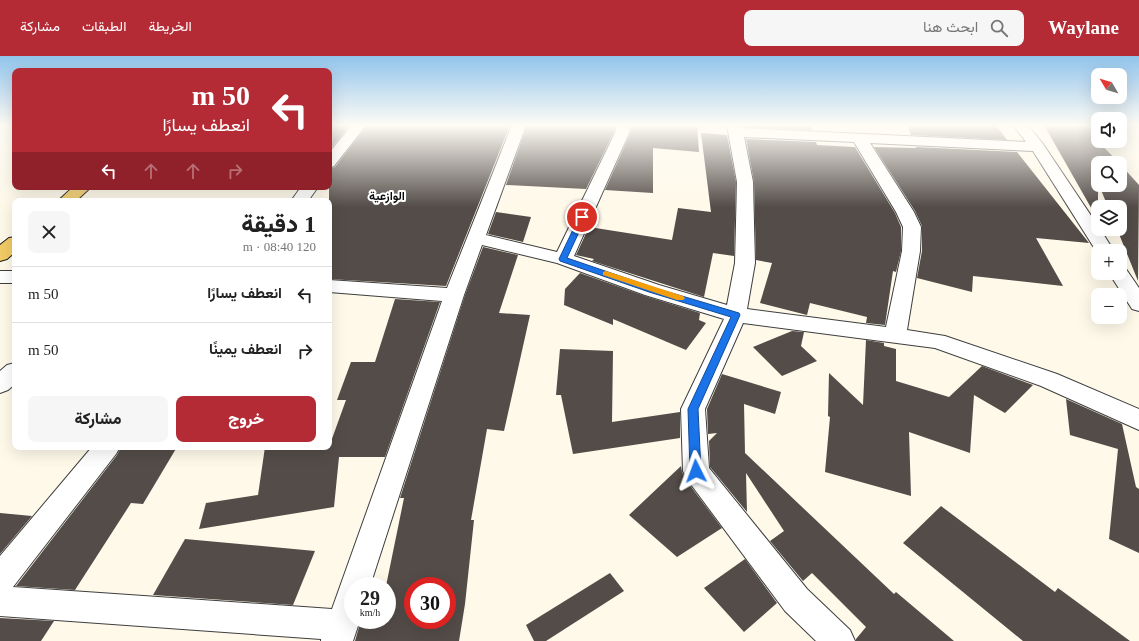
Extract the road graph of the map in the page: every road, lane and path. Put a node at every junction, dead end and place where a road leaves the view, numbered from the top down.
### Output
1 (509, 152) edge
2 (613, 152) edge
3 (739, 152) edge
4 (868, 152) edge
5 (1041, 152) edge
6 (80, 190) edge
7 (308, 190) edge
8 (70, 198) edge
9 (301, 198) edge
10 (476, 238) junction
11 (1100, 244) edge
12 (12, 245) edge
13 (0, 255) edge
14 (563, 259) junction
15 (0, 277) edge
16 (12, 277) edge
17 (1124, 280) edge
18 (332, 286) edge
19 (454, 294) junction
20 (1139, 304) edge
21 (736, 315) junction
22 (895, 335) junction
23 (12, 374) edge
24 (0, 384) edge
25 (1139, 420) edge
26 (104, 450) edge
27 (359, 577) edge
28 (0, 579) edge
29 (0, 601) edge
30 (344, 621) edge
31 (340, 633) edge
32 (839, 641) edge

1 - 10 street
2 - 14 street
3 - 21 street
4 - 22 street
5 - 11 street
6 - 8 main road
7 - 9 street
10 - 14 street
10 - 19 street
12 - 13 main road
14 - 21 street
15 - 16 street
17 - 20 street
18 - 19 street
19 - 27 street
21 - 22 street
21 - 32 street
22 - 25 street
23 - 24 street
26 - 28 street
29 - 31 street
30 - 31 street

